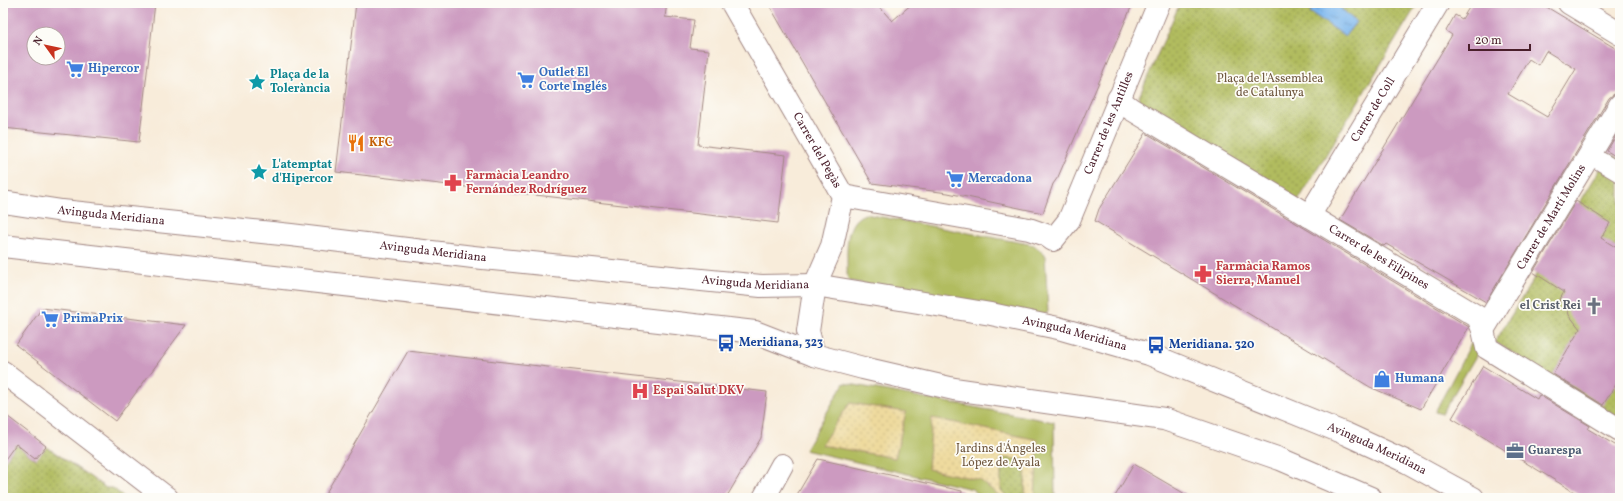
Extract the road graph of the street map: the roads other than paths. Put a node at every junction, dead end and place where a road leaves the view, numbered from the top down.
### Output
1 (732, 3) edge
2 (1159, 3) edge
3 (1438, 3) edge
4 (1569, 3) edge
5 (1620, 34) edge
6 (1118, 99) junction
7 (1620, 105) edge
8 (1590, 155) junction
9 (1620, 173) edge
10 (843, 196) junction
11 (3, 202) edge
12 (1309, 216) junction
13 (3, 246) edge
14 (815, 285) junction
15 (1483, 330) junction
16 (814, 355) junction
17 (3, 372) edge
18 (1620, 430) edge
19 (782, 465) dead end
20 (167, 498) edge
21 (764, 498) edge
22 (1371, 498) edge
23 (1473, 498) edge

1 - 10 main road, Carrer del Pegàs
2 - 6 main road, Carrer de les Antilles
3 - 12 main road, Carrer de Coll
4 - 5 main road
6 - 10 main road, Carrer de les Antilles
6 - 12 main road, Carrer de les Filipines
7 - 8 main road, Carrer de Martí Molins
8 - 9 street
8 - 15 main road, Carrer de Martí Molins
10 - 14 main road, Carrer del Pegàs
11 - 14 main road, Avinguda Meridiana
12 - 15 main road, Carrer de les Filipines
13 - 16 main road
14 - 16 main road, Carrer del Pegàs
14 - 23 main road, Avinguda Meridiana
15 - 18 main road, Carrer de les Filipines
16 - 22 main road
17 - 20 main road
19 - 21 main road

